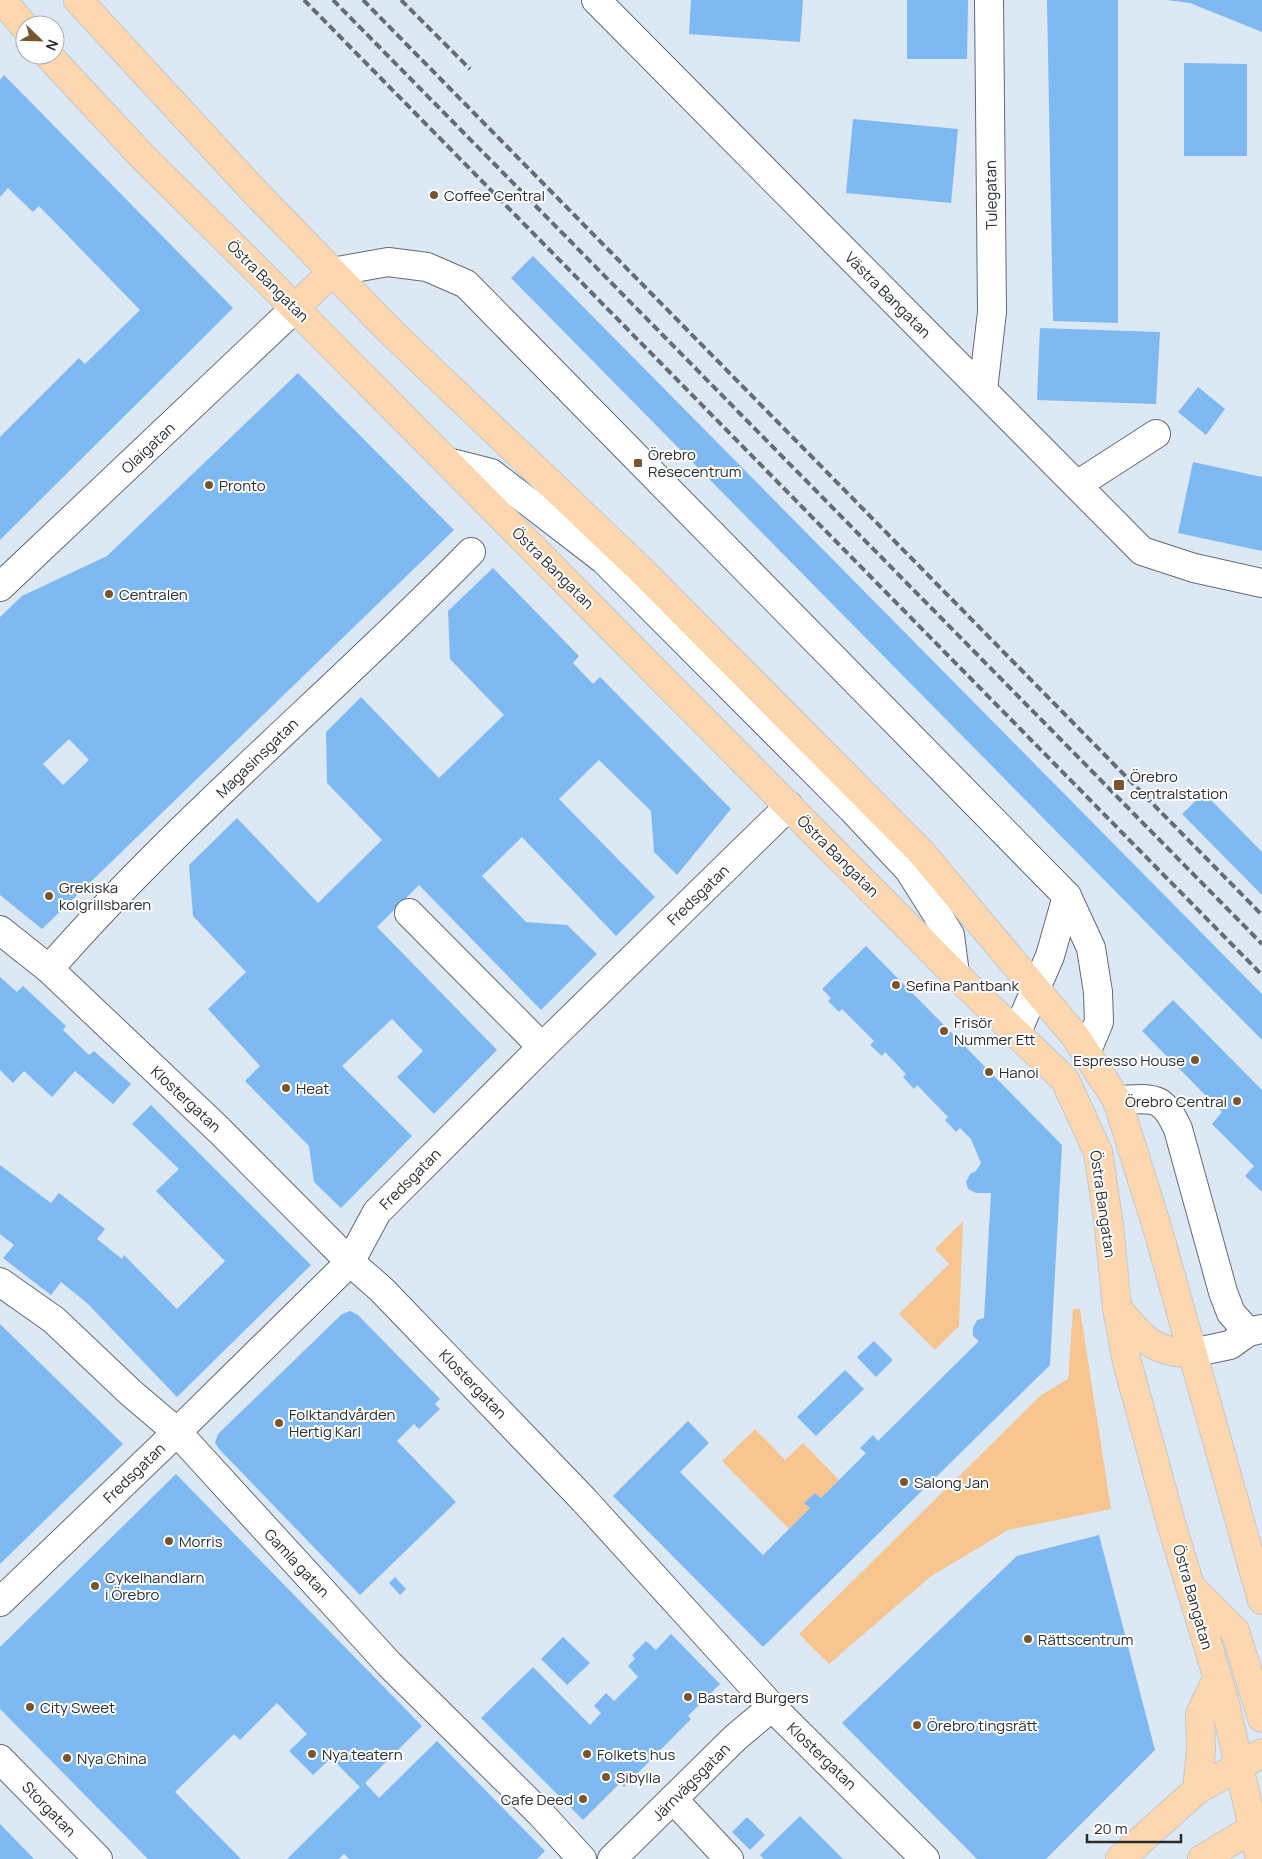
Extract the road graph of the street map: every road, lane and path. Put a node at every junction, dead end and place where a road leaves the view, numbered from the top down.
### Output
1 (2, 0) edge
2 (78, 0) edge
3 (596, 0) edge
4 (989, 0) edge
5 (15, 15) edge
6 (57, 65) edge
7 (332, 272) junction
8 (295, 308) junction
9 (983, 390) junction
10 (1156, 434) dead end
11 (448, 462) junction
12 (1077, 485) junction
13 (471, 552) dead end
14 (1262, 583) edge
15 (0, 587) edge
16 (789, 806) junction
17 (1066, 896) junction
18 (409, 913) dead end
19 (0, 930) edge
20 (49, 969) junction
21 (955, 974) junction
22 (1036, 992) junction
23 (1017, 1032) junction
24 (542, 1047) junction
25 (1086, 1053) junction
26 (1117, 1100) junction
27 (350, 1262) junction
28 (0, 1282) edge
29 (1117, 1308) junction
30 (1255, 1330) edge
31 (1192, 1352) junction
32 (177, 1432) junction
33 (1191, 1586) junction
34 (1262, 1600) edge
35 (0, 1602) edge
36 (1217, 1679) junction
37 (772, 1707) junction
38 (1262, 1718) edge
39 (0, 1759) edge
40 (1251, 1759) edge
41 (1197, 1790) junction
42 (673, 1799) junction
43 (1258, 1825) edge
44 (98, 1859) edge
45 (582, 1859) edge
46 (612, 1859) edge
47 (729, 1859) edge
48 (925, 1859) edge
49 (1120, 1859) edge
50 (1202, 1859) edge
51 (1260, 1859) edge

1 - 5 main road
2 - 7 main road
3 - 9 street, Västra Bangatan
4 - 9 street, Tulegatan
6 - 8 main road, Östra Bangatan
7 - 8 main road
7 - 17 street
7 - 22 main road
8 - 11 main road, Östra Bangatan
8 - 15 street, Olaigatan
9 - 12 street, Västra Bangatan
10 - 12 street
11 - 16 main road, Östra Bangatan
11 - 21 street
12 - 14 street, Västra Bangatan
13 - 20 street, Magasinsgatan
16 - 21 main road, Östra Bangatan
16 - 24 street, Fredsgatan
17 - 22 street
17 - 25 street
18 - 24 street
19 - 20 street, Klostergatan
20 - 27 street, Klostergatan
21 - 23 main road, Östra Bangatan
22 - 23 street
22 - 25 main road
23 - 29 main road, Östra Bangatan
24 - 27 street, Fredsgatan
25 - 26 main road
26 - 30 street
26 - 31 main road
27 - 32 street, Fredsgatan
27 - 37 street, Klostergatan
28 - 32 street, Gamla gatan
29 - 31 main road
29 - 33 main road, Östra Bangatan
30 - 31 street
31 - 34 main road
32 - 35 street, Fredsgatan
32 - 45 street, Gamla gatan
33 - 36 main road, Östra Bangatan
33 - 38 main road
36 - 40 main road, Östra Bangatan
36 - 41 main road
37 - 42 street, Järnvägsgatan
37 - 48 street, Klostergatan
39 - 44 street, Storgatan
40 - 41 main road
40 - 43 main road, Östra Bangatan
41 - 49 main road
42 - 46 street, Järnvägsgatan
42 - 47 street
43 - 50 main road
43 - 51 main road, Östra Bangatan

